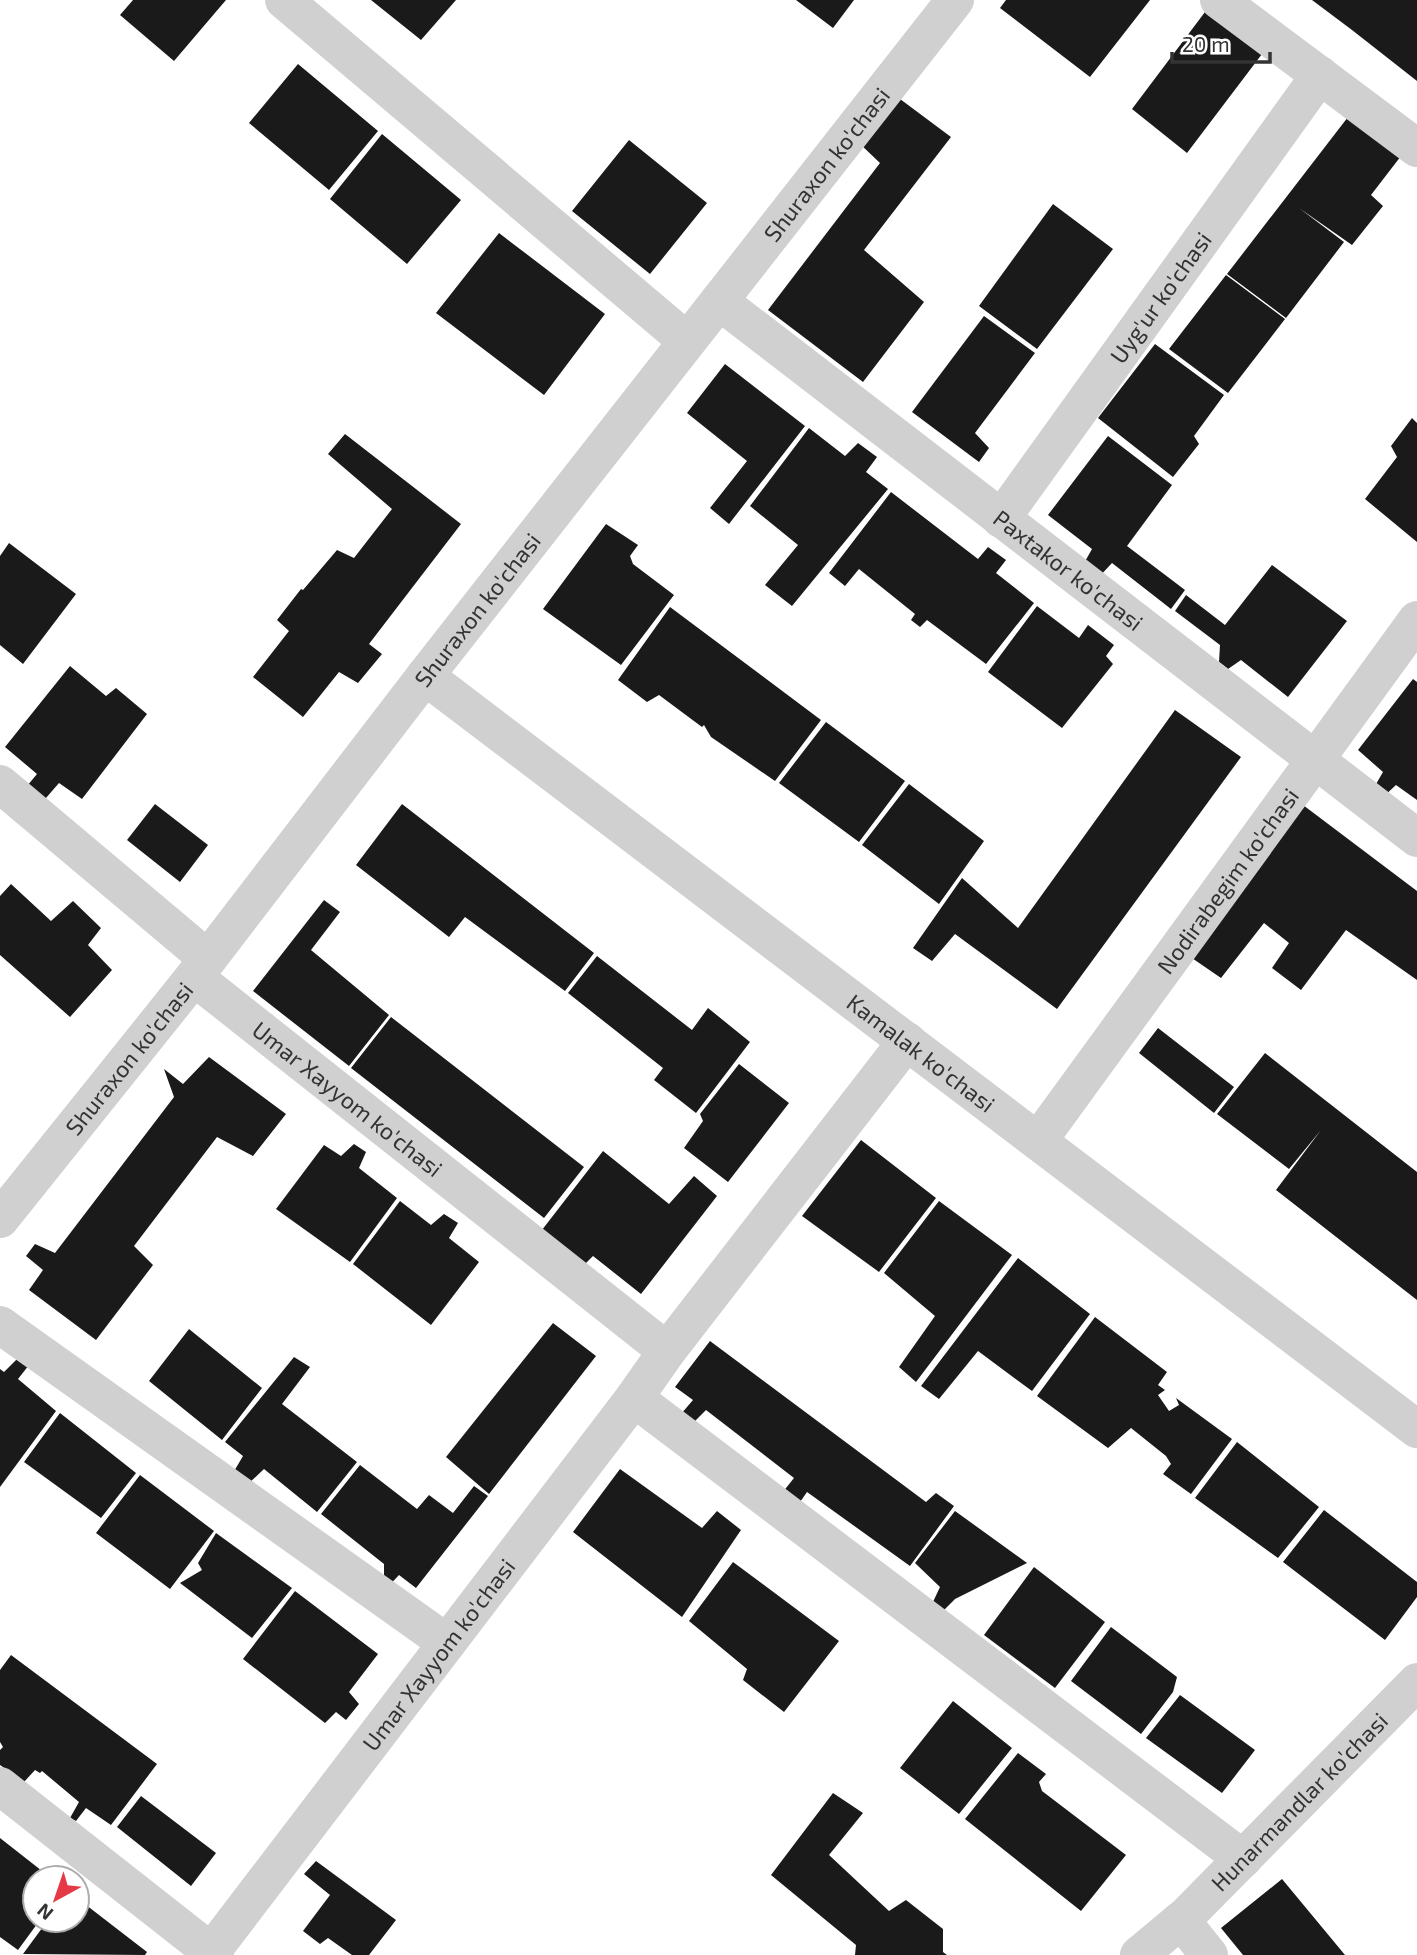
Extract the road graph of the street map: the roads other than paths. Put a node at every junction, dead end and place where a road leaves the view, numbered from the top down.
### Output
1 (284, 0) edge
2 (955, 0) edge
3 (1219, 0) edge
4 (1320, 75) junction
5 (1417, 148) edge
6 (719, 301) junction
7 (687, 341) junction
8 (1001, 519) junction
9 (1417, 620) edge
10 (425, 676) junction
11 (1315, 760) junction
12 (0, 785) edge
13 (1417, 838) edge
14 (201, 968) junction
15 (907, 1041) junction
16 (1038, 1141) junction
17 (0, 1219) edge
18 (0, 1325) edge
19 (667, 1351) junction
20 (634, 1398) junction
21 (1417, 1429) edge
22 (447, 1643) junction
23 (1417, 1682) edge
24 (0, 1786) edge
25 (1243, 1859) junction
26 (1181, 1920) junction
27 (212, 1954) edge
28 (1139, 1955) edge
29 (1209, 1955) edge

1 - 7 street
2 - 6 street, Shuraxon ko'chasi
3 - 4 street
4 - 5 street
4 - 8 street, Uyg'ur ko'chasi
6 - 7 street, Shuraxon ko'chasi
6 - 8 street, Paxtakor ko'chasi
7 - 10 street, Shuraxon ko'chasi
8 - 11 street, Paxtakor ko'chasi
9 - 11 street, Nodirabegim ko'chasi
10 - 14 street, Shuraxon ko'chasi
10 - 15 street, Kamalak ko'chasi
11 - 13 street, Paxtakor ko'chasi
11 - 16 street, Nodirabegim ko'chasi
12 - 14 street, Umar Xayyom ko'chasi
14 - 17 street, Shuraxon ko'chasi
14 - 19 street, Umar Xayyom ko'chasi
15 - 16 street, Kamalak ko'chasi
15 - 19 street, Umar Xayyom ko'chasi
16 - 21 street, Kamalak ko'chasi
18 - 22 street
19 - 20 street, Umar Xayyom ko'chasi
20 - 22 street, Umar Xayyom ko'chasi
20 - 25 street
22 - 27 street, Umar Xayyom ko'chasi
23 - 25 street, Hunarmandlar ko'chasi
24 - 27 street
25 - 26 street, Hunarmandlar ko'chasi
26 - 28 street, Hunarmandlar ko'chasi
26 - 29 street

